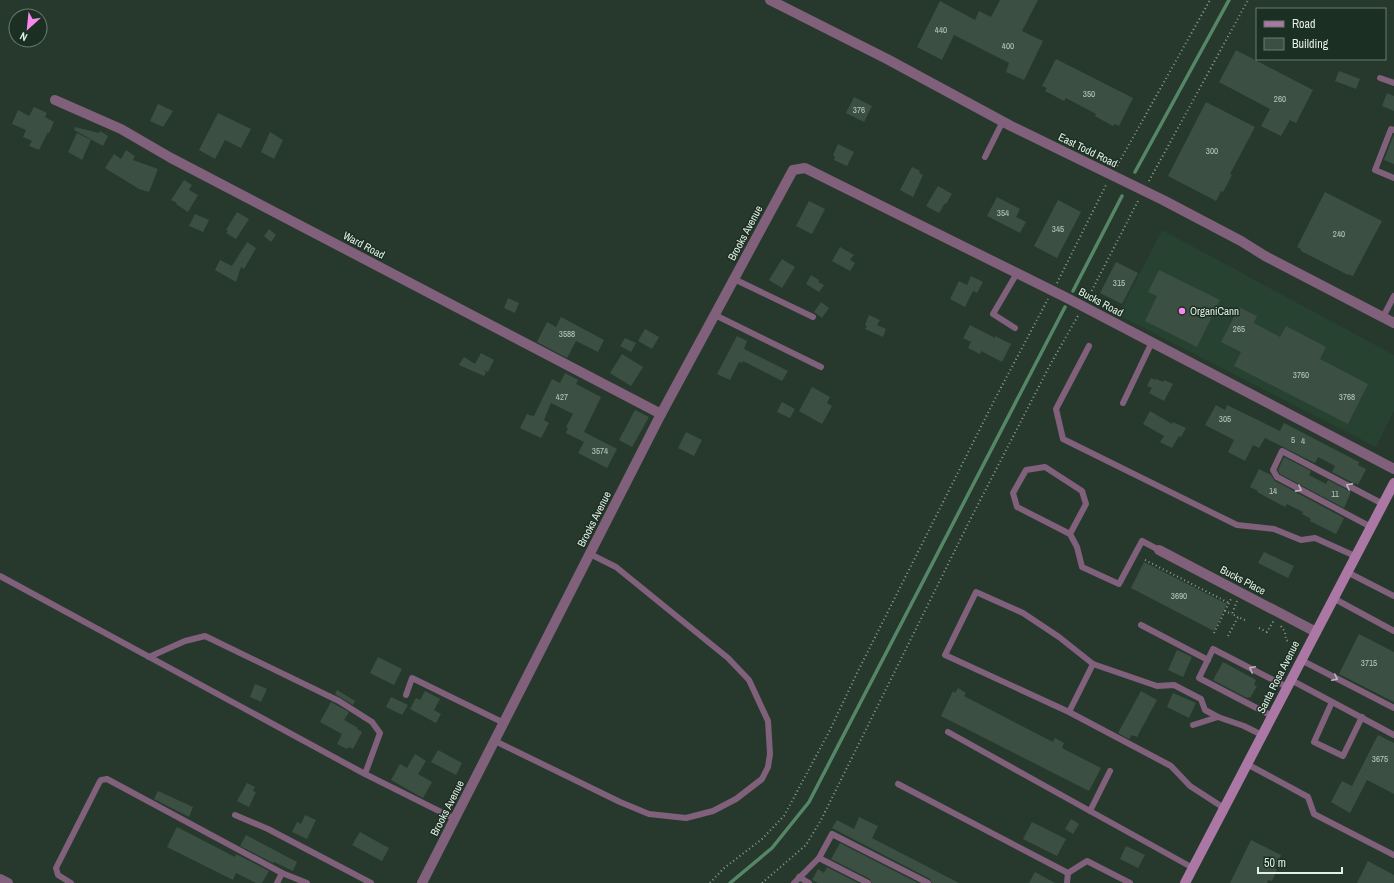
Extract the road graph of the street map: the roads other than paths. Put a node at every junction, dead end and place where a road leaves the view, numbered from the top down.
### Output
1 (770, 0) edge
2 (1380, 78) dead end
3 (1394, 83) edge
4 (55, 100) dead end
5 (1003, 121) junction
6 (1394, 130) edge
7 (985, 157) dead end
8 (793, 170) joint
9 (1394, 178) edge
10 (1017, 273) junction
11 (734, 279) junction
12 (1394, 296) edge
13 (715, 314) junction
14 (1383, 317) junction
15 (813, 318) dead end
16 (1394, 323) edge
17 (1015, 328) dead end
18 (1152, 342) junction
19 (1089, 346) dead end
20 (821, 367) dead end
21 (1123, 403) dead end
22 (661, 414) junction
23 (1394, 469) edge
24 (1394, 483) edge
25 (1383, 504) junction
26 (1371, 526) junction
27 (1070, 534) junction
28 (1159, 550) joint
29 (590, 554) junction
30 (1355, 556) junction
31 (1347, 572) junction
32 (0, 576) edge
33 (1394, 596) edge
34 (1333, 598) junction
35 (1141, 625) dead end
36 (1394, 630) edge
37 (1316, 632) junction
38 (149, 657) junction
39 (1208, 660) junction
40 (1301, 660) junction
41 (1093, 664) junction
42 (1289, 684) junction
43 (406, 695) dead end
44 (1332, 702) junction
45 (1394, 708) edge
46 (1069, 712) junction
47 (1272, 716) junction
48 (1218, 717) junction
49 (1362, 717) junction
50 (504, 723) junction
51 (1193, 725) dead end
52 (948, 732) dead end
53 (1262, 735) junction
54 (1394, 735) edge
55 (495, 741) junction
56 (1247, 764) junction
57 (1110, 771) dead end
58 (365, 774) junction
59 (898, 784) dead end
60 (1224, 808) junction
61 (1090, 811) junction
62 (234, 815) dead end
63 (455, 819) junction
64 (1394, 855) edge
65 (819, 858) junction
66 (1193, 868) junction
67 (282, 872) junction
68 (1068, 873) junction
69 (799, 878) junction
70 (0, 879) edge
71 (8, 883) edge
72 (71, 883) edge
73 (277, 883) edge
74 (307, 883) edge
75 (371, 883) edge
76 (422, 883) edge
77 (794, 883) edge
78 (809, 883) edge
79 (868, 883) edge
80 (928, 883) edge
81 (1067, 883) edge
82 (1130, 883) edge
83 (1185, 883) edge

1 - 5 street, East Todd Road
2 - 3 lane
4 - 22 street, Ward Road
5 - 7 lane
5 - 14 street, East Todd Road
6 - 9 lane
8 - 10 street, Bucks Road
8 - 11 street, Brooks Avenue
10 - 17 lane
10 - 18 street, Bucks Road
11 - 13 street, Brooks Avenue
11 - 15 lane
12 - 14 lane
13 - 20 lane
13 - 22 street, Brooks Avenue
14 - 16 street, East Todd Road
18 - 21 lane
18 - 23 street, Bucks Road
19 - 30 lane
22 - 29 street, Brooks Avenue
24 - 25 main road, Santa Rosa Avenue
25 - 26 main road, Santa Rosa Avenue
25 -> 26 lane
26 - 30 main road, Santa Rosa Avenue
27 - 27 lane
27 - 28 lane
28 - 37 street, Bucks Place
29 - 50 street, Brooks Avenue
29 - 55 lane
30 - 31 main road, Santa Rosa Avenue
31 - 33 lane
31 - 34 main road, Santa Rosa Avenue
32 - 38 lane
34 - 36 lane
34 - 37 main road, Santa Rosa Avenue
35 - 39 lane
37 - 40 main road, Santa Rosa Avenue
38 - 58 lane
38 - 58 lane
42 -> 39 lane
39 - 47 lane
40 - 42 main road, Santa Rosa Avenue
40 -> 45 lane
41 - 46 lane
41 - 46 lane
41 - 48 lane
42 - 44 lane
42 - 47 main road, Santa Rosa Avenue
43 - 50 lane
44 - 49 lane
44 - 49 lane
46 - 60 lane
47 - 53 main road, Santa Rosa Avenue
48 - 51 lane
48 - 53 lane
49 - 54 lane
50 - 55 street, Brooks Avenue
52 - 61 lane
53 - 56 main road, Santa Rosa Avenue
55 - 63 street, Brooks Avenue
56 - 60 main road, Santa Rosa Avenue
56 - 64 lane
57 - 61 lane
58 - 63 lane
59 - 68 lane
60 - 66 main road, Santa Rosa Avenue
61 - 66 lane
62 - 75 lane
63 - 76 street, Brooks Avenue
65 - 69 lane
65 - 79 lane
65 - 80 lane
66 - 83 main road, Santa Rosa Avenue
67 - 72 lane
67 - 73 lane
67 - 74 lane
68 - 81 lane
68 - 82 lane
69 - 77 lane
69 - 78 lane
70 - 71 street

